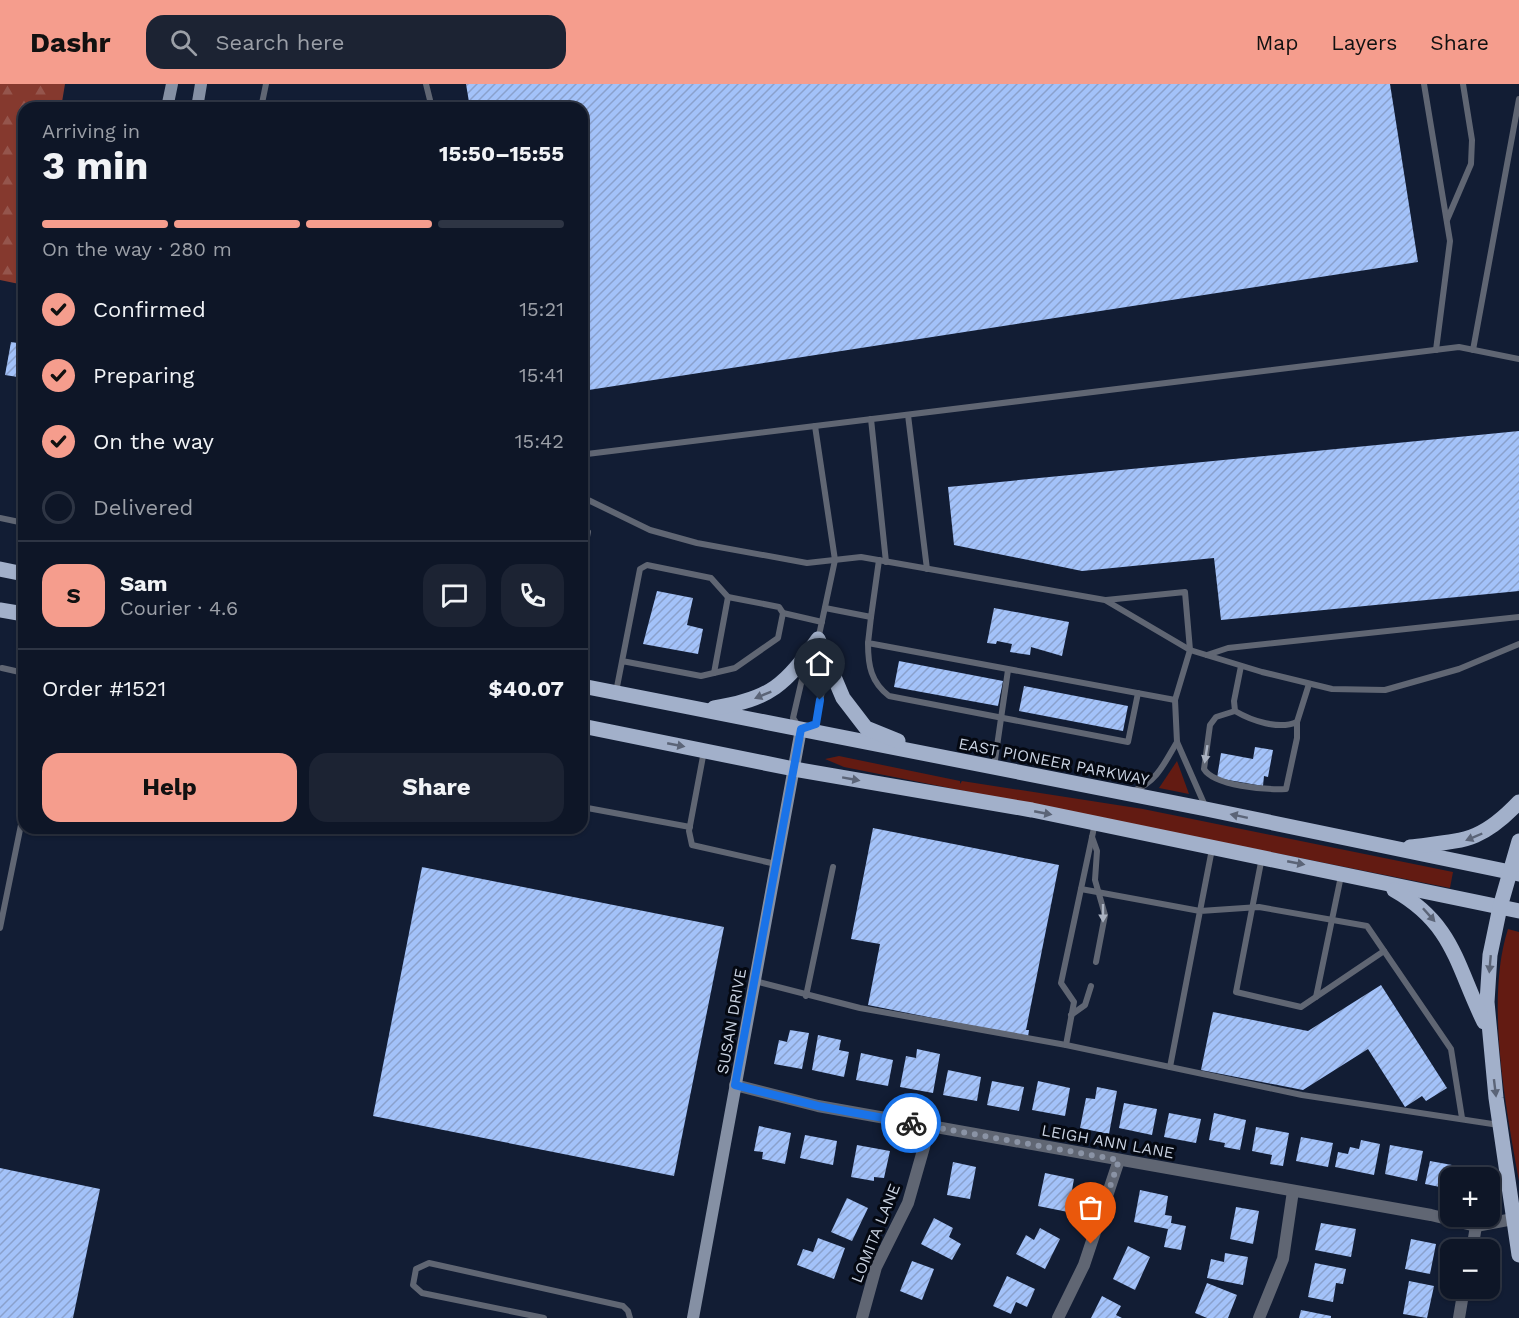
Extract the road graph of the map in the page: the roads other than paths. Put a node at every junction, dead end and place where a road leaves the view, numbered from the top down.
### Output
1 (172, 84) edge
2 (201, 84) edge
3 (266, 84) edge
4 (426, 84) edge
5 (1424, 84) edge
6 (1463, 84) edge
7 (1519, 99) edge
8 (168, 102) edge
9 (197, 102) edge
10 (262, 102) edge
11 (430, 102) edge
12 (1447, 221) junction
13 (1436, 350) junction
14 (1473, 350) junction
15 (1519, 359) edge
16 (908, 415) junction
17 (871, 419) junction
18 (815, 426) junction
19 (588, 454) edge
20 (588, 499) edge
21 (0, 518) edge
22 (18, 522) edge
23 (835, 560) junction
24 (882, 561) junction
25 (0, 569) edge
26 (927, 569) junction
27 (18, 573) edge
28 (728, 597) junction
29 (1105, 600) junction
30 (825, 608) junction
31 (0, 610) edge
32 (18, 613) edge
33 (783, 613) junction
34 (870, 616) junction
35 (1519, 617) edge
36 (822, 622) junction
37 (818, 639) junction
38 (868, 643) junction
39 (1519, 644) edge
40 (1190, 650) junction
41 (1208, 655) junction
42 (622, 661) junction
43 (1241, 666) junction
44 (2, 668) dead end
45 (1008, 670) junction
46 (18, 672) edge
47 (714, 673) junction
48 (1310, 684) junction
49 (588, 687) edge
50 (616, 693) junction
51 (1138, 693) junction
52 (1175, 700) junction
53 (703, 710) junction
54 (1235, 711) junction
55 (1001, 717) junction
56 (1297, 722) junction
57 (588, 727) edge
58 (801, 729) junction
59 (1177, 742) junction
60 (704, 751) junction
61 (937, 757) junction
62 (994, 768) junction
63 (794, 769) junction
64 (1126, 793) junction
65 (1519, 801) edge
66 (588, 808) edge
67 (1206, 809) junction
68 (690, 827) junction
69 (1093, 830) junction
70 (19, 834) edge
71 (1519, 841) edge
72 (1213, 846) junction
73 (1399, 849) junction
74 (1262, 856) junction
75 (776, 864) junction
76 (833, 867) dead end
77 (1341, 873) junction
78 (1514, 873) edge
79 (1381, 882) junction
80 (1081, 890) junction
81 (1100, 893) junction
82 (1500, 907) junction
83 (1253, 908) junction
84 (1200, 911) junction
85 (1519, 911) edge
86 (1331, 920) junction
87 (0, 928) edge
88 (1384, 951) junction
89 (1096, 962) dead end
90 (755, 981) junction
91 (1092, 986) dead end
92 (806, 996) junction
93 (1316, 997) junction
94 (1071, 1015) junction
95 (1488, 1030) junction
96 (1066, 1046) junction
97 (1170, 1067) junction
98 (735, 1085) junction
99 (1462, 1118) junction
100 (1500, 1125) junction
101 (930, 1126) junction
102 (1119, 1160) junction
103 (1293, 1191) junction
104 (1440, 1219) edge
105 (1513, 1220) junction
106 (1500, 1222) edge
107 (1519, 1255) edge
108 (1462, 1299) edge
109 (544, 1318) edge
110 (630, 1318) edge
111 (693, 1318) edge
112 (862, 1318) edge
113 (1058, 1318) edge
114 (1259, 1318) edge
115 (1459, 1318) edge

1 - 8 street
2 - 9 street
3 - 10 lane
4 - 11 lane
5 - 12 lane
6 - 12 lane
7 - 14 lane
12 - 13 lane
13 - 14 lane
13 - 16 lane
14 - 15 lane
16 - 17 lane
16 - 26 lane
17 - 18 lane
17 - 24 lane
18 - 19 lane
18 - 23 lane
20 - 23 lane
21 - 22 lane
23 - 24 lane
23 - 30 lane
24 - 26 lane
24 - 34 lane
25 - 27 main road
26 - 29 lane
28 - 33 lane
28 - 42 lane
28 - 47 lane
29 - 40 lane
29 - 40 lane
30 - 34 lane
30 - 36 lane
31 - 32 main road
33 - 36 lane
33 - 47 lane
34 - 38 lane
35 - 41 lane
36 - 37 lane
37 -> 53 main road
37 - 58 lane
37 - 58 lane
37 - 61 main road
38 - 45 lane
38 - 55 lane
39 - 48 lane
40 - 41 lane
40 - 52 lane
41 - 43 lane
42 - 47 lane
42 - 50 lane
43 - 48 lane
43 - 54 lane
44 - 46 lane
45 - 51 lane
45 - 55 lane
48 - 56 lane
49 - 50 main road, EAST PIONEER PARKWAY
50 - 53 main road, EAST PIONEER PARKWAY
51 - 52 lane
51 - 55 lane
52 - 59 lane
53 - 58 main road, EAST PIONEER PARKWAY
54 - 56 lane
54 -> 56 lane
55 - 62 lane
57 -> 60 main road
58 - 61 main road, EAST PIONEER PARKWAY
58 - 63 street, SUSAN DRIVE
59 - 64 lane
59 - 67 lane
60 - 63 main road
60 - 68 lane
61 - 62 main road, EAST PIONEER PARKWAY
62 - 64 main road, EAST PIONEER PARKWAY
63 -> 69 main road
63 - 75 street, SUSAN DRIVE
64 - 67 main road, EAST PIONEER PARKWAY
65 -> 73 main road
66 - 68 lane
73 -> 67 main road, EAST PIONEER PARKWAY
68 - 75 lane
69 - 72 main road
69 - 80 lane
69 - 81 lane
70 - 87 lane
71 - 78 main road
72 - 74 main road
72 - 84 lane
73 - 78 main road, EAST PIONEER PARKWAY
74 -> 77 main road
74 - 83 lane
75 - 90 street, SUSAN DRIVE
76 - 92 lane
77 - 79 main road
77 - 86 lane
78 - 82 main road
79 - 82 main road
79 -> 95 main road
80 - 81 lane
80 - 94 lane
81 - 84 lane
81 -> 89 lane
82 - 85 main road
82 -> 95 main road
83 - 84 lane
83 - 86 lane
83 - 93 lane
84 - 97 lane
86 - 88 lane
86 - 93 lane
88 - 93 lane
88 - 99 lane
90 - 92 lane
90 - 98 street, SUSAN DRIVE
91 - 94 lane
92 - 96 lane
94 - 96 lane
95 -> 100 main road
96 - 97 lane
97 - 99 lane
98 - 101 street, LEIGH ANN LANE
98 - 111 street, SUSAN DRIVE
99 - 100 lane
100 - 105 main road
101 - 102 street, LEIGH ANN LANE
101 - 112 street, LOMITA LANE
102 - 103 street, LEIGH ANN LANE
102 - 113 street
103 - 104 street, LEIGH ANN LANE
103 - 114 street
105 - 106 street
105 - 107 main road
108 - 115 street
109 - 110 lane

